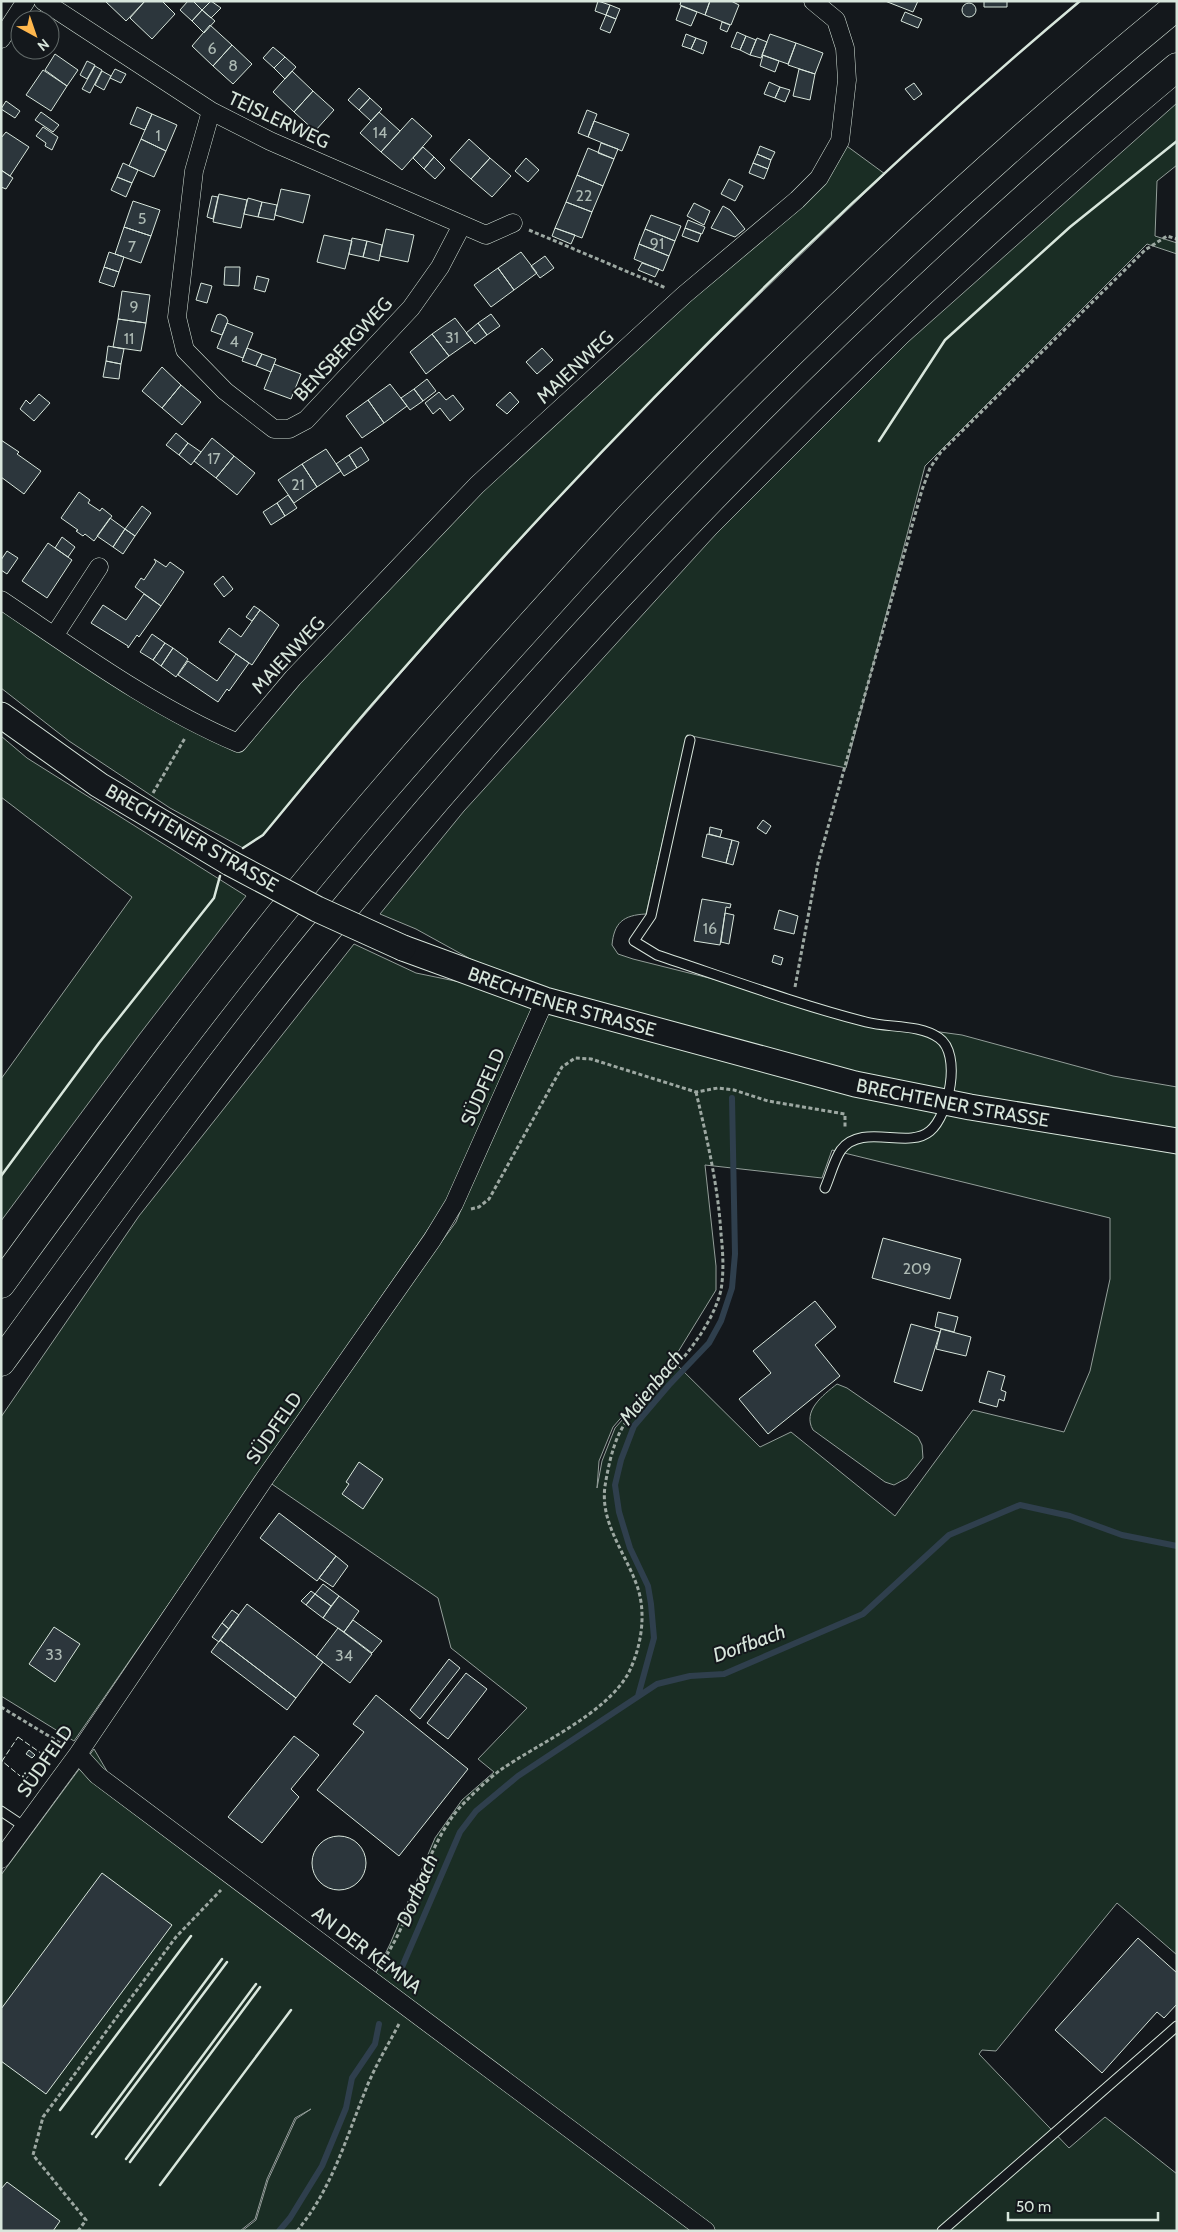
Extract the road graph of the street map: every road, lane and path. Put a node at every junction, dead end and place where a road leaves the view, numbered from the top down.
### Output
1 (26, 1) edge
2 (42, 1) edge
3 (811, 2) edge
4 (1177, 6) edge
5 (1, 39) edge
6 (1177, 67) edge
7 (210, 111) junction
8 (513, 223) joint
9 (462, 225) junction
10 (1177, 239) edge
11 (684, 296) junction
12 (99, 567) dead end
13 (1, 600) edge
14 (54, 636) junction
15 (1, 716) edge
16 (185, 739) dead end
17 (690, 740) dead end
18 (152, 794) dead end
19 (793, 999) junction
20 (545, 1000) junction
21 (696, 1092) junction
22 (947, 1102) junction
23 (1177, 1142) edge
24 (849, 1143) junction
25 (825, 1188) dead end
26 (454, 1204) junction
27 (1, 1284) edge
28 (1, 1362) edge
29 (1, 1707) edge
30 (78, 1754) junction
31 (1, 1812) edge
32 (25, 1827) junction
33 (1, 1859) edge
34 (232, 1876) junction
35 (379, 1970) dead end
36 (1177, 2026) edge
37 (396, 2030) dead end
38 (78, 2231) edge
39 (297, 2231) edge
40 (706, 2231) edge
41 (942, 2231) edge

1 - 5 street
2 - 7 street, TEISLERWEG
3 - 11 street, MAIENWEG
4 - 27 highway
6 - 28 highway
7 - 9 street, TEISLERWEG
7 - 9 street, BENSBERGWEG
8 - 9 street, TEISLERWEG
8 - 11 path
10 - 19 path
11 - 14 street, MAIENWEG
12 - 14 street
13 - 14 street
15 - 20 street, BRECHTENER STRASSE, bridge
16 - 18 path
17 - 19 lane
19 - 22 lane
20 - 22 street, BRECHTENER STRASSE
20 - 26 street, SÜDFELD
21 - 24 path
21 - 26 path
21 - 35 path
22 - 23 street, BRECHTENER STRASSE
22 - 24 lane
24 - 25 lane
26 - 30 street, SÜDFELD
29 - 30 path
30 - 32 street, SÜDFELD
30 - 34 street, AN DER KEMNA
31 - 32 lane
32 - 33 street, SÜDFELD
34 - 38 path
34 - 40 street, AN DER KEMNA
36 - 41 lane
37 - 39 path

